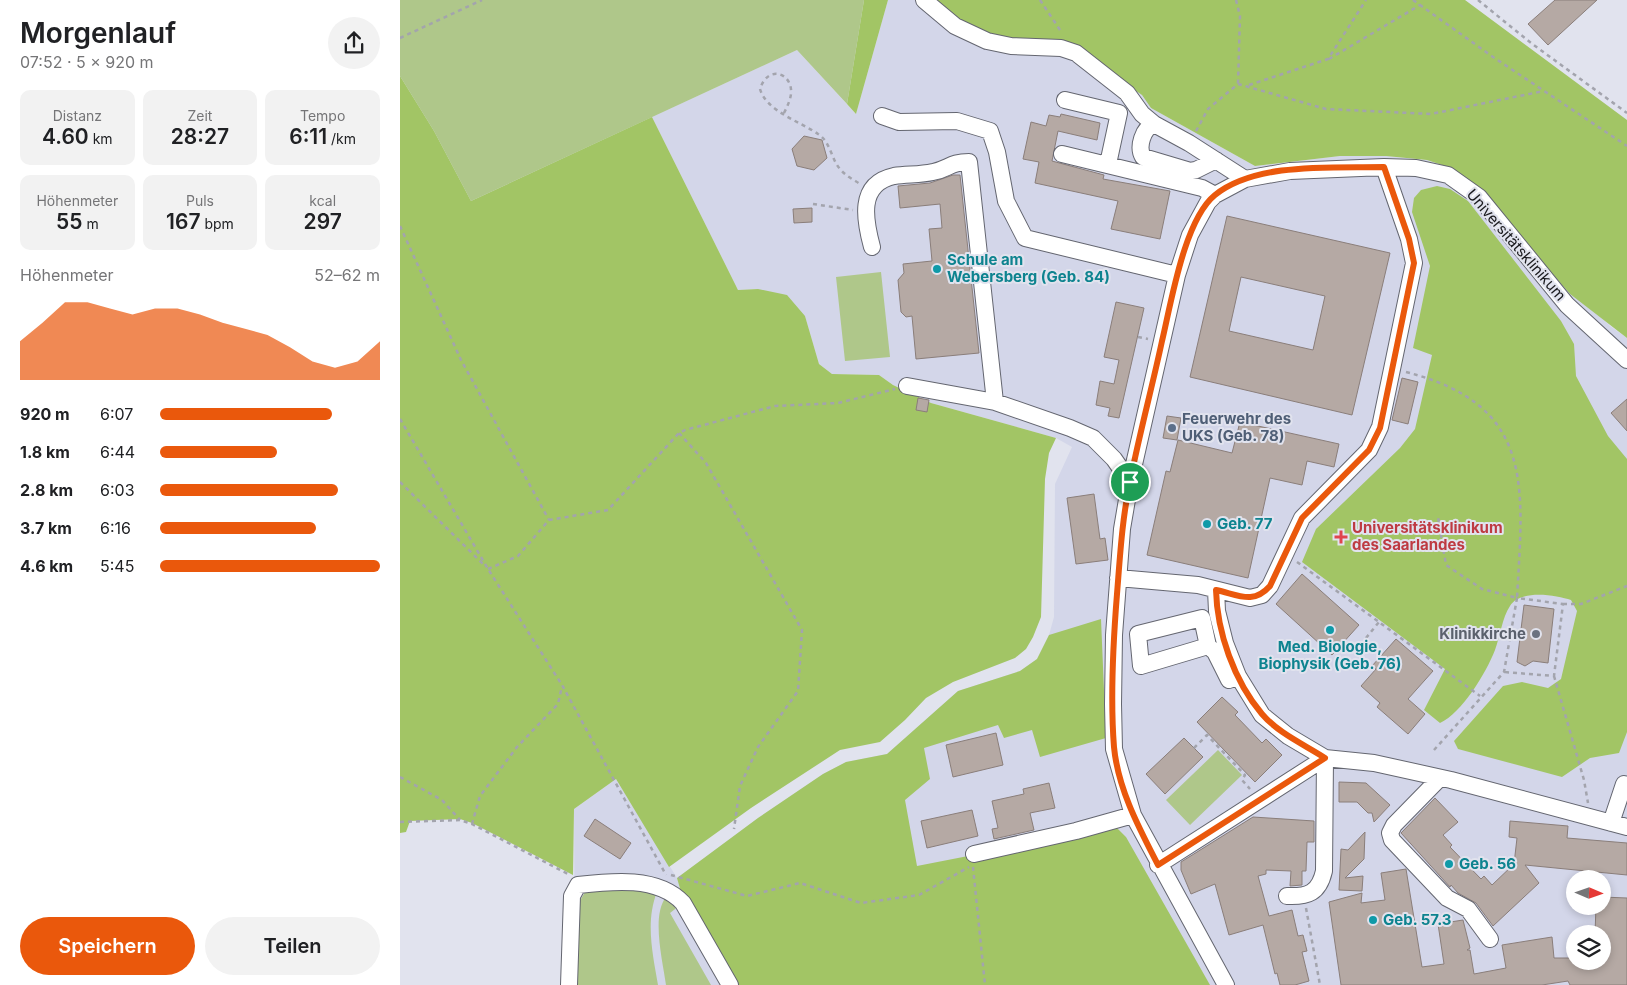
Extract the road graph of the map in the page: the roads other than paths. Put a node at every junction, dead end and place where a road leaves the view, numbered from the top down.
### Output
1 (924, 0) edge
2 (1065, 100) dead end
3 (882, 116) dead end
4 (1154, 124) junction
5 (1062, 154) dead end
6 (1216, 160) junction
7 (1108, 164) junction
8 (1384, 167) junction
9 (1241, 176) junction
10 (1215, 195) junction
11 (872, 247) dead end
12 (1177, 275) junction
13 (1627, 360) edge
14 (907, 386) road end
15 (995, 402) junction
16 (1130, 482) junction
17 (1118, 578) junction
18 (1216, 590) junction
19 (1208, 646) dead end
20 (1238, 676) junction
21 (1325, 758) junction
22 (1439, 779) junction
23 (1627, 785) edge
24 (1133, 815) junction
25 (1610, 823) junction
26 (1627, 828) edge
27 (974, 854) dead end
28 (1158, 865) junction
29 (1287, 896) dead end
30 (1490, 939) dead end
31 (570, 985) edge
32 (730, 985) edge
33 (1226, 985) edge

1 - 4 street
2 - 7 street
3 - 12 street
4 - 6 street
4 - 6 street
5 - 7 street
6 - 9 street
7 - 10 street
8 - 9 street, Universitätsklinikum
8 - 13 street, Universitätsklinikum
8 - 18 street
9 - 10 street, Universitätsklinikum
10 - 12 street, Universitätsklinikum
11 - 15 street
12 - 16 street, Universitätsklinikum
14 - 15 street
15 - 16 street
16 - 17 street, Universitätsklinikum
17 - 18 street
17 - 24 street, Universitätsklinikum
18 - 20 street
19 - 20 street
20 - 21 street
21 - 22 street
21 - 28 street
21 - 29 street
22 - 25 street
22 - 30 street
23 - 25 street
24 - 27 street
24 - 28 street, Universitätsklinikum
25 - 26 street
28 - 33 street, Universitätsklinikum
31 - 32 street

